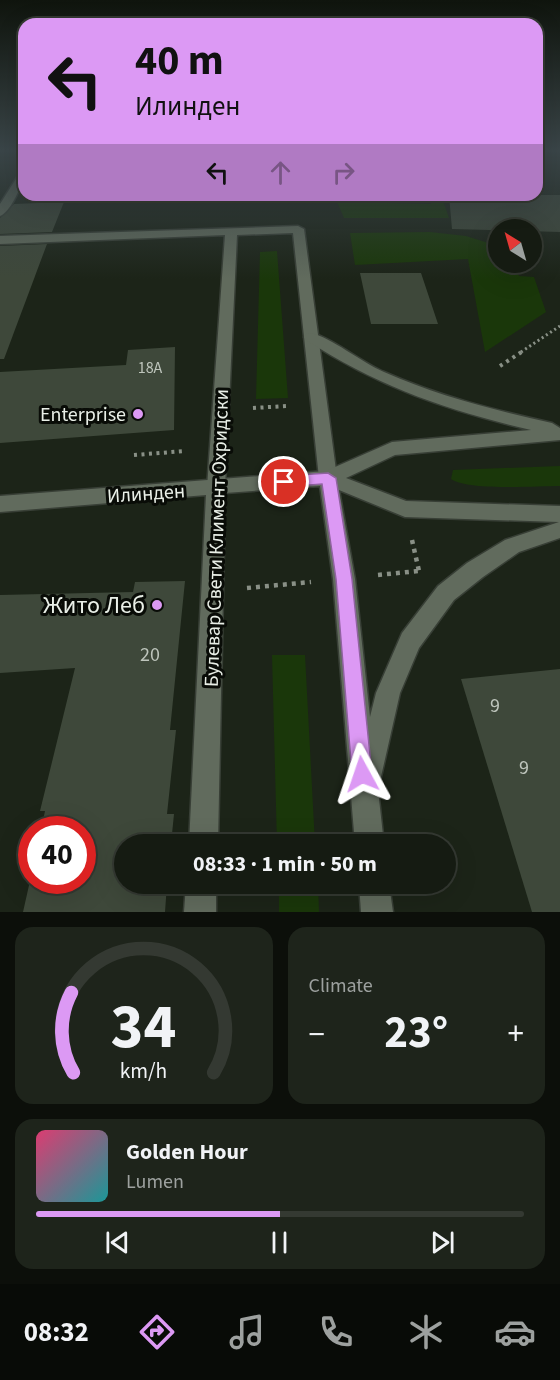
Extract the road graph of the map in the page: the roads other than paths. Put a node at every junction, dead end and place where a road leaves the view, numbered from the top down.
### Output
1 (12, 194) edge
2 (0, 213) edge
3 (231, 231) junction
4 (0, 240) edge
5 (311, 338) junction
6 (560, 432) edge
7 (328, 478) junction
8 (216, 488) junction
9 (0, 504) edge
10 (560, 514) edge
11 (560, 530) edge
12 (364, 797) junction
13 (202, 834) edge
14 (368, 834) edge
15 (201, 894) edge
16 (375, 894) edge
17 (200, 912) edge
18 (376, 912) edge

1 - 2 street
3 - 4 street
3 - 5 street
3 - 8 street, Булевар Свети Климент Охридски
5 - 6 street
5 - 7 street
6 - 7 street, Илинден
7 - 8 street, Илинден
7 - 10 street, Илинден
7 - 12 street
8 - 9 street, Илинден
8 - 13 street, Булевар Свети Климент Охридски
11 - 12 street
12 - 14 street
15 - 17 street
16 - 18 street

